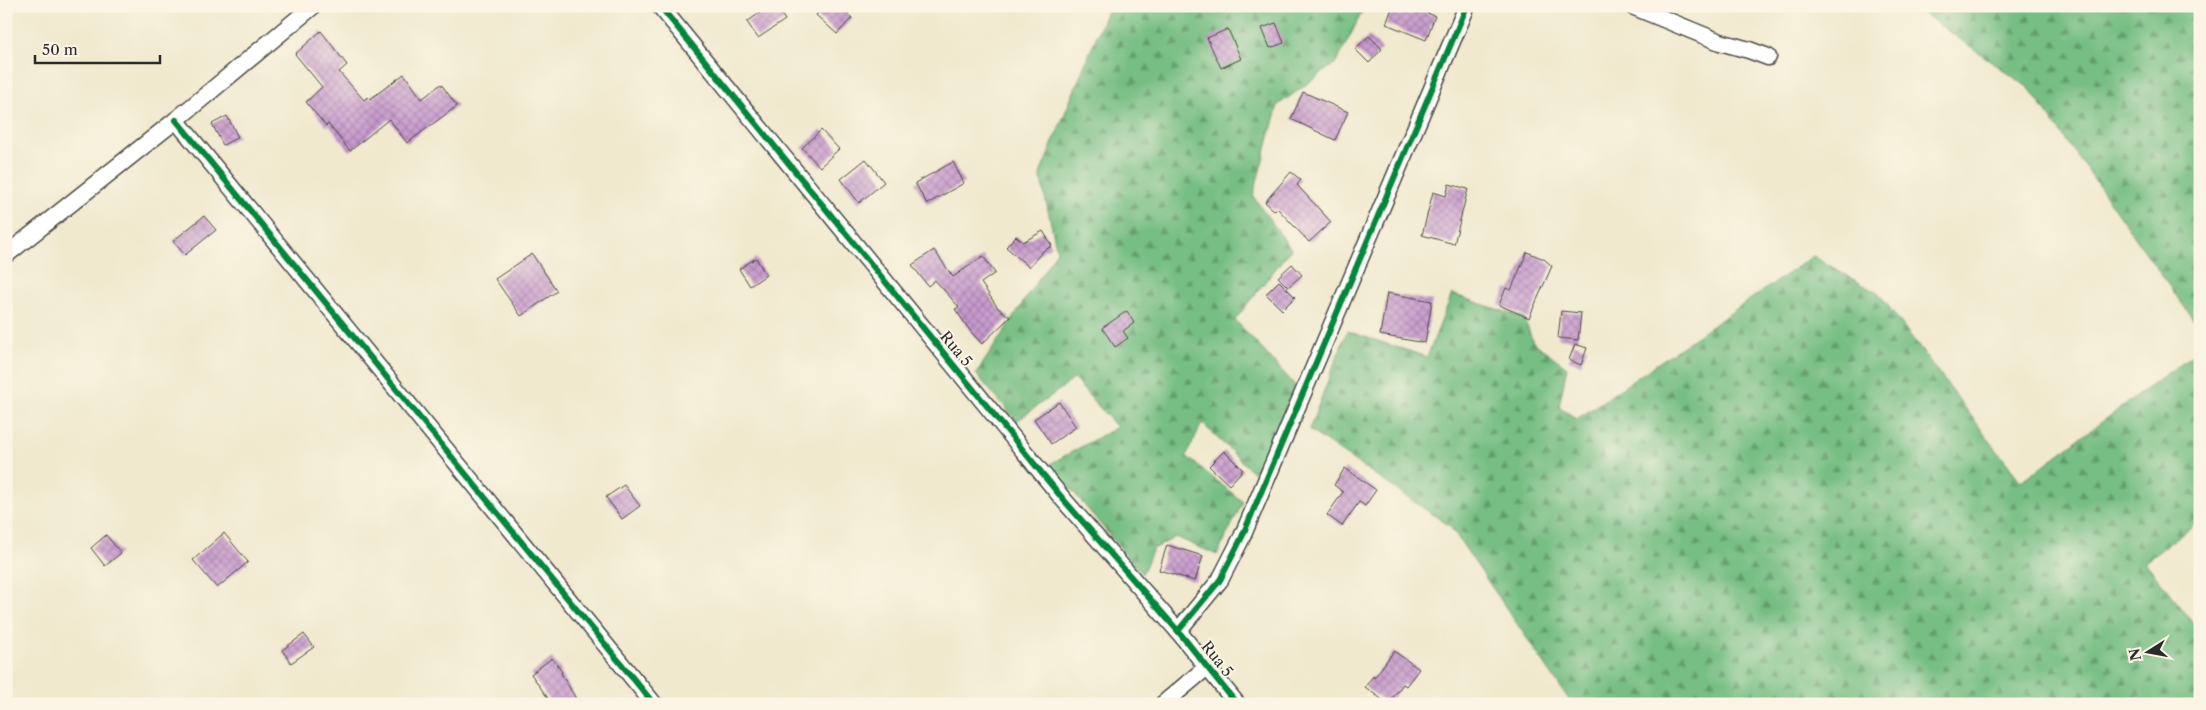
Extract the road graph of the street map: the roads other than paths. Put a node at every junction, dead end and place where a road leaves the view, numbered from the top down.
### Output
1 (313, 6) edge
2 (660, 6) edge
3 (1468, 6) edge
4 (1632, 6) edge
5 (1768, 57) dead end
6 (176, 120) junction
7 (6, 256) edge
8 (1178, 631) junction
9 (1207, 666) junction
10 (654, 704) edge
11 (1163, 704) edge
12 (1237, 704) edge

1 - 6 street
2 - 8 street, Rua 5
3 - 8 street
4 - 5 street
6 - 7 street
6 - 10 street
8 - 9 street, Rua 5
9 - 11 street
9 - 12 street, Rua 5

